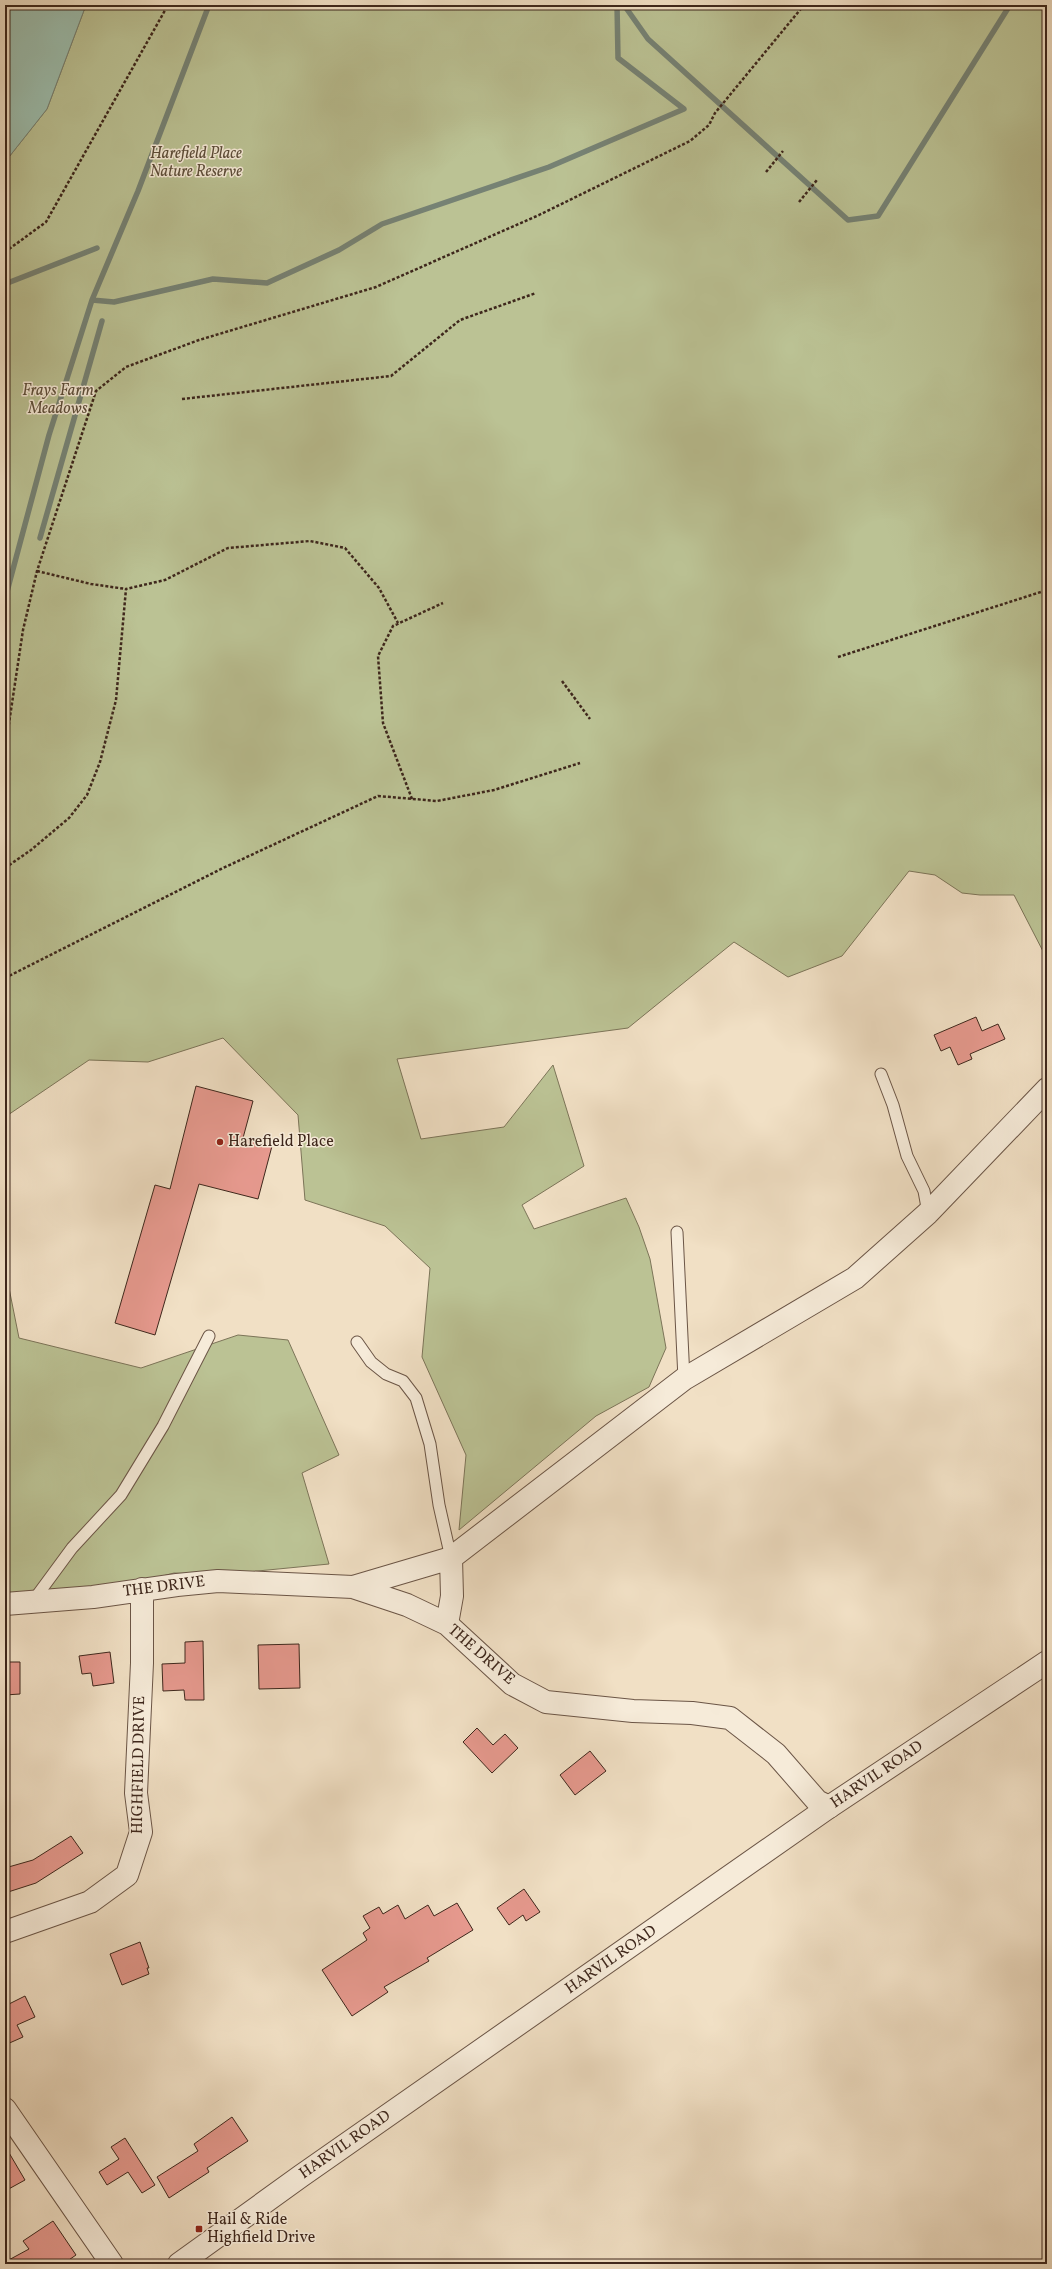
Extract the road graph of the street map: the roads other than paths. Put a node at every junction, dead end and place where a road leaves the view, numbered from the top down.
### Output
1 (881, 1074) dead end
2 (1047, 1089) edge
3 (928, 1213) junction
4 (677, 1232) dead end
5 (209, 1336) dead end
6 (357, 1342) dead end
7 (684, 1379) junction
8 (451, 1558) junction
9 (353, 1587) junction
10 (142, 1589) junction
11 (33, 1602) junction
12 (5, 1604) edge
13 (447, 1624) junction
14 (1047, 1662) edge
15 (829, 1807) junction
16 (5, 1932) edge
17 (5, 2109) edge
18 (112, 2264) edge
19 (179, 2264) edge

1 - 3 lane
2 - 3 street
3 - 7 street
4 - 7 lane
5 - 11 lane
6 - 8 lane
7 - 8 street
8 - 9 street
8 - 13 street
9 - 10 street, THE DRIVE
9 - 13 street, THE DRIVE
10 - 11 street, THE DRIVE
10 - 16 street, HIGHFIELD DRIVE
11 - 12 street, THE DRIVE
13 - 15 street, THE DRIVE
14 - 15 street, HARVIL ROAD
15 - 19 street, HARVIL ROAD
17 - 18 street

